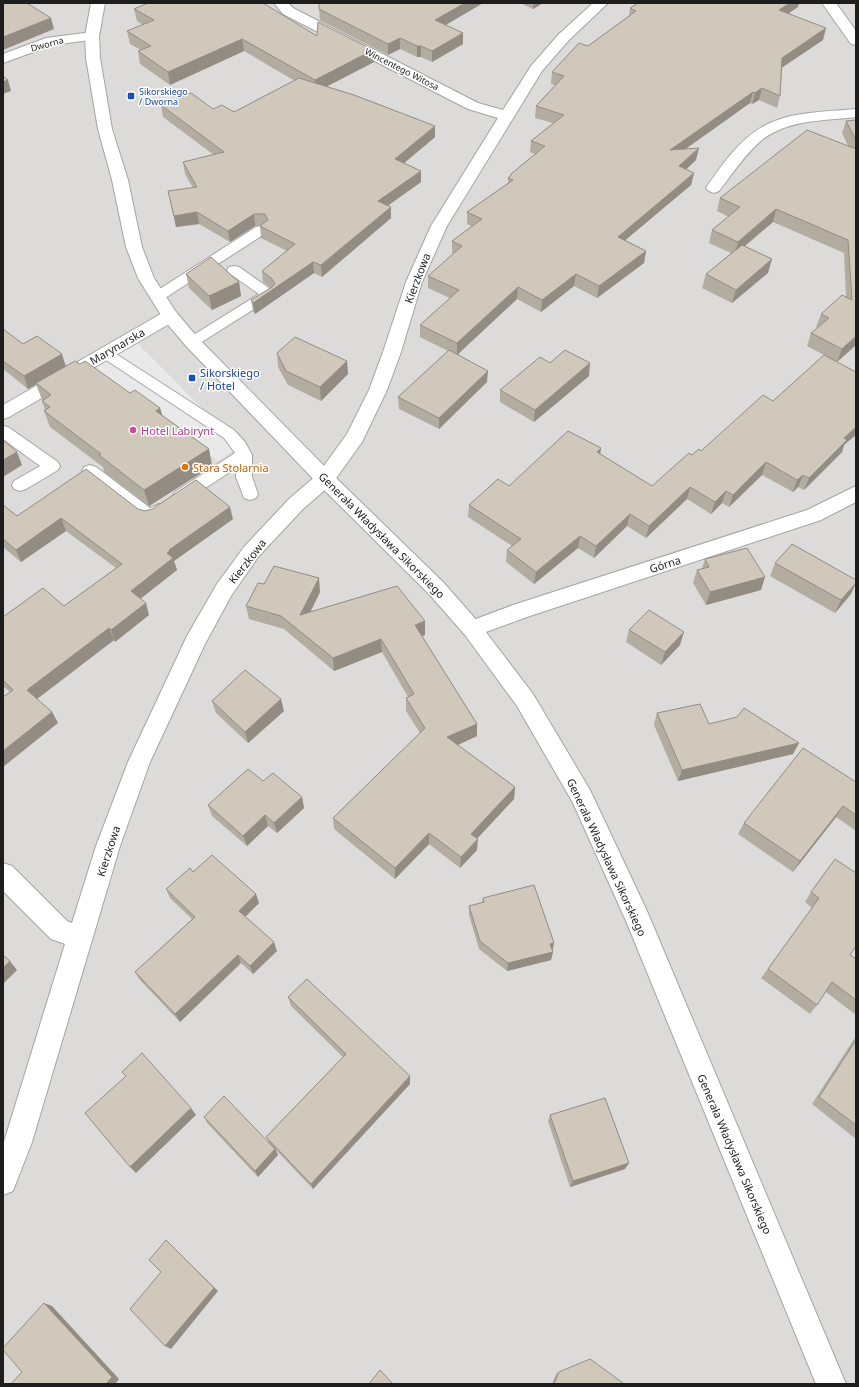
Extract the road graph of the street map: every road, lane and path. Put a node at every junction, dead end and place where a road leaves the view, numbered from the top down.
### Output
1 (98, 3) edge
2 (281, 3) edge
3 (601, 3) edge
4 (830, 3) edge
5 (92, 36) junction
6 (856, 42) edge
7 (3, 59) edge
8 (856, 113) edge
9 (507, 116) junction
10 (714, 188) dead end
11 (260, 230) edge
12 (234, 270) dead end
13 (157, 297) junction
14 (170, 316) junction
15 (192, 342) junction
16 (105, 353) junction
17 (3, 413) edge
18 (3, 431) edge
19 (244, 455) junction
20 (90, 471) edge
21 (326, 479) junction
22 (20, 485) dead end
23 (856, 493) edge
24 (250, 494) dead end
25 (472, 629) junction
26 (3, 874) edge
27 (81, 937) junction
28 (3, 1181) edge
29 (831, 1384) edge

1 - 5 street, Generała Władysława Sikorskiego
2 - 9 street, Wincentego Witosa
3 - 9 street, Kierzkowa
4 - 6 street
5 - 7 street, Dworna
5 - 13 street, Generała Władysława Sikorskiego
8 - 10 street
9 - 21 street, Kierzkowa
11 - 13 lane
12 - 15 lane
13 - 14 street, Generała Władysława Sikorskiego
14 - 15 street, Generała Władysława Sikorskiego
14 - 16 street, Marynarska
15 - 21 street, Generała Władysława Sikorskiego
16 - 17 street, Marynarska
16 - 19 lane
18 - 22 lane
19 - 20 lane
19 - 24 lane
21 - 25 street, Generała Władysława Sikorskiego
21 - 27 street, Kierzkowa
23 - 25 street, Górna
25 - 29 street, Generała Władysława Sikorskiego
26 - 27 street
27 - 28 street, Kierzkowa

